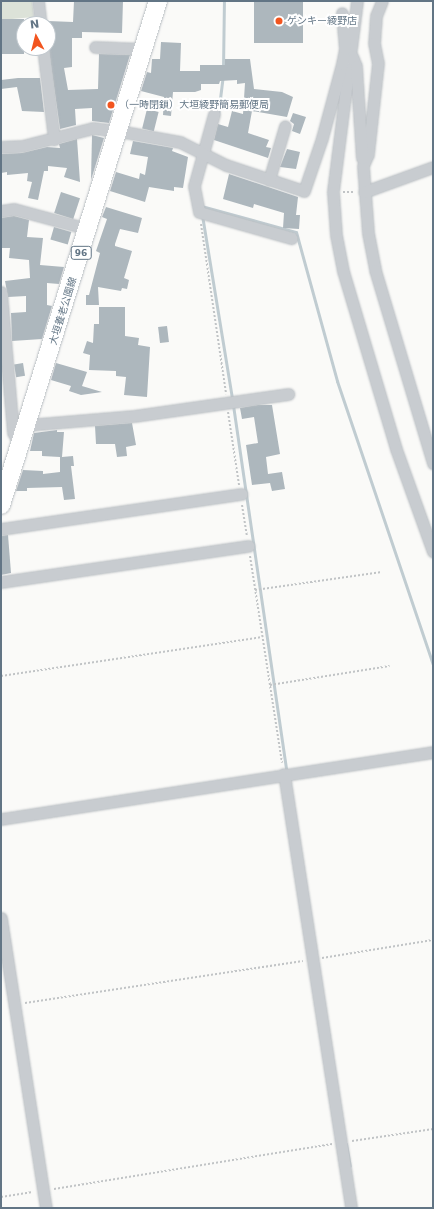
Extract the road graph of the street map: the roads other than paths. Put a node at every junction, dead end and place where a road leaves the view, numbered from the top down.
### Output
1 (38, 1) edge
2 (158, 1) edge
3 (357, 1) edge
4 (382, 1) edge
5 (342, 13) dead end
6 (39, 16) edge
7 (94, 47) dead end
8 (144, 49) junction
9 (348, 51) junction
10 (44, 56) edge
11 (214, 114) dead end
12 (284, 126) dead end
13 (119, 131) junction
14 (54, 138) junction
15 (1, 147) edge
16 (202, 155) junction
17 (363, 166) junction
18 (433, 167) edge
19 (269, 180) junction
20 (364, 192) junction
21 (1, 211) edge
22 (88, 229) junction
23 (291, 238) dead end
24 (1, 292) edge
25 (288, 394) dead end
26 (27, 425) junction
27 (20, 448) junction
28 (433, 463) edge
29 (241, 494) road end
30 (2, 500) edge
31 (1, 529) edge
32 (248, 546) road end
33 (433, 552) edge
34 (1, 582) edge
35 (433, 752) edge
36 (284, 774) junction
37 (1, 819) edge
38 (1, 918) edge
39 (46, 1208) edge
40 (351, 1208) edge

1 - 6 street
2 - 8 main road, 大垣養老公園線 / 96
3 - 9 street
4 - 17 street
5 - 9 street
7 - 8 street
8 - 13 main road, 大垣養老公園線 / 96
9 - 17 street
9 - 19 street
9 - 33 street
10 - 14 street
11 - 16 street
12 - 19 street
13 - 14 street
13 - 16 street
13 - 22 main road, 大垣養老公園線 / 96
14 - 15 street
16 - 19 street
16 - 23 street
17 - 20 street
18 - 20 street
20 - 28 street
21 - 22 street
22 - 26 main road, 大垣養老公園線 / 96
24 - 27 street
25 - 26 street
26 - 27 main road, 大垣養老公園線 / 96
27 - 30 main road, 大垣養老公園線 / 96
29 - 31 street
32 - 34 street
35 - 36 street
36 - 37 street
36 - 40 street
38 - 39 street

